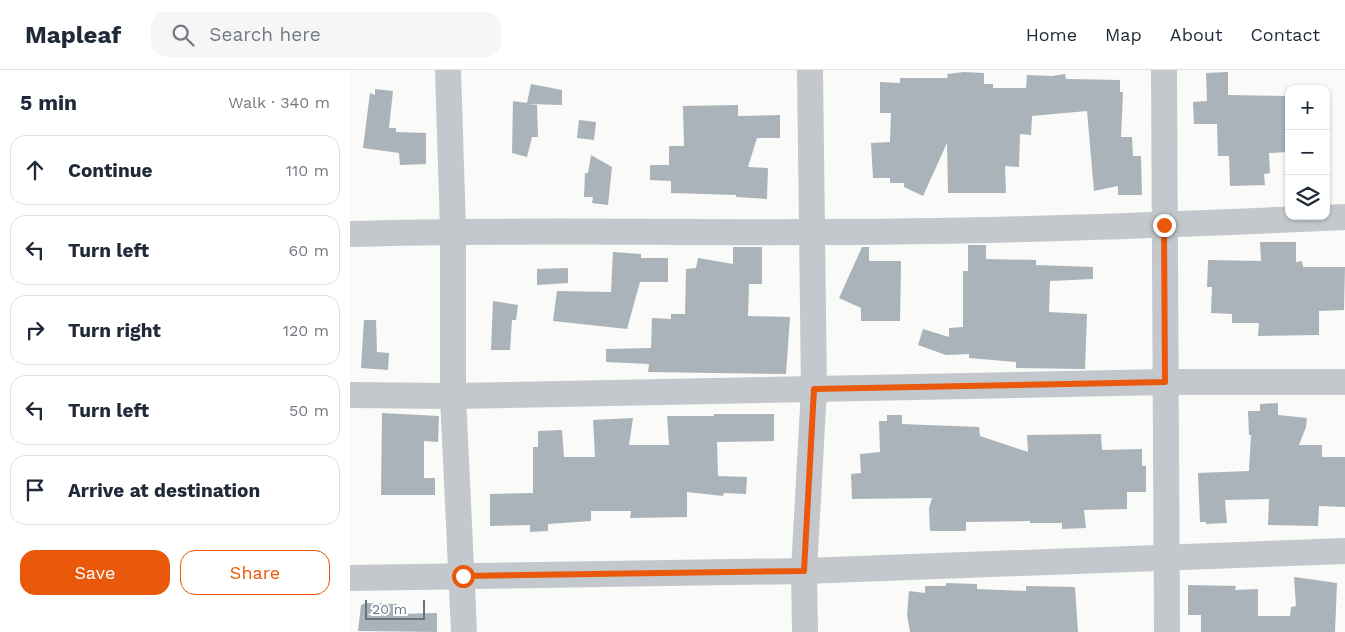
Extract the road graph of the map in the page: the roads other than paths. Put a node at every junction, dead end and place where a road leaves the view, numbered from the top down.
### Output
1 (448, 70) edge
2 (810, 70) edge
3 (1164, 70) edge
4 (1345, 217) edge
5 (1164, 225) junction
6 (453, 230) junction
7 (812, 232) junction
8 (350, 234) edge
9 (1165, 382) junction
10 (1345, 382) edge
11 (814, 389) junction
12 (350, 395) edge
13 (453, 396) junction
14 (1345, 550) edge
15 (1166, 556) junction
16 (804, 571) junction
17 (463, 576) junction
18 (350, 578) edge
19 (464, 632) edge
20 (805, 632) edge
21 (1167, 632) edge

1 - 6 street
2 - 7 street
3 - 5 street
4 - 5 street
5 - 7 street
5 - 9 street
6 - 7 street
6 - 8 street
6 - 13 street
7 - 11 street
9 - 10 street
9 - 11 street
9 - 15 street
11 - 13 street
11 - 16 street
12 - 13 street
13 - 17 street
14 - 15 street
15 - 16 street
15 - 21 street
16 - 17 street
16 - 20 street
17 - 18 street
17 - 19 street

